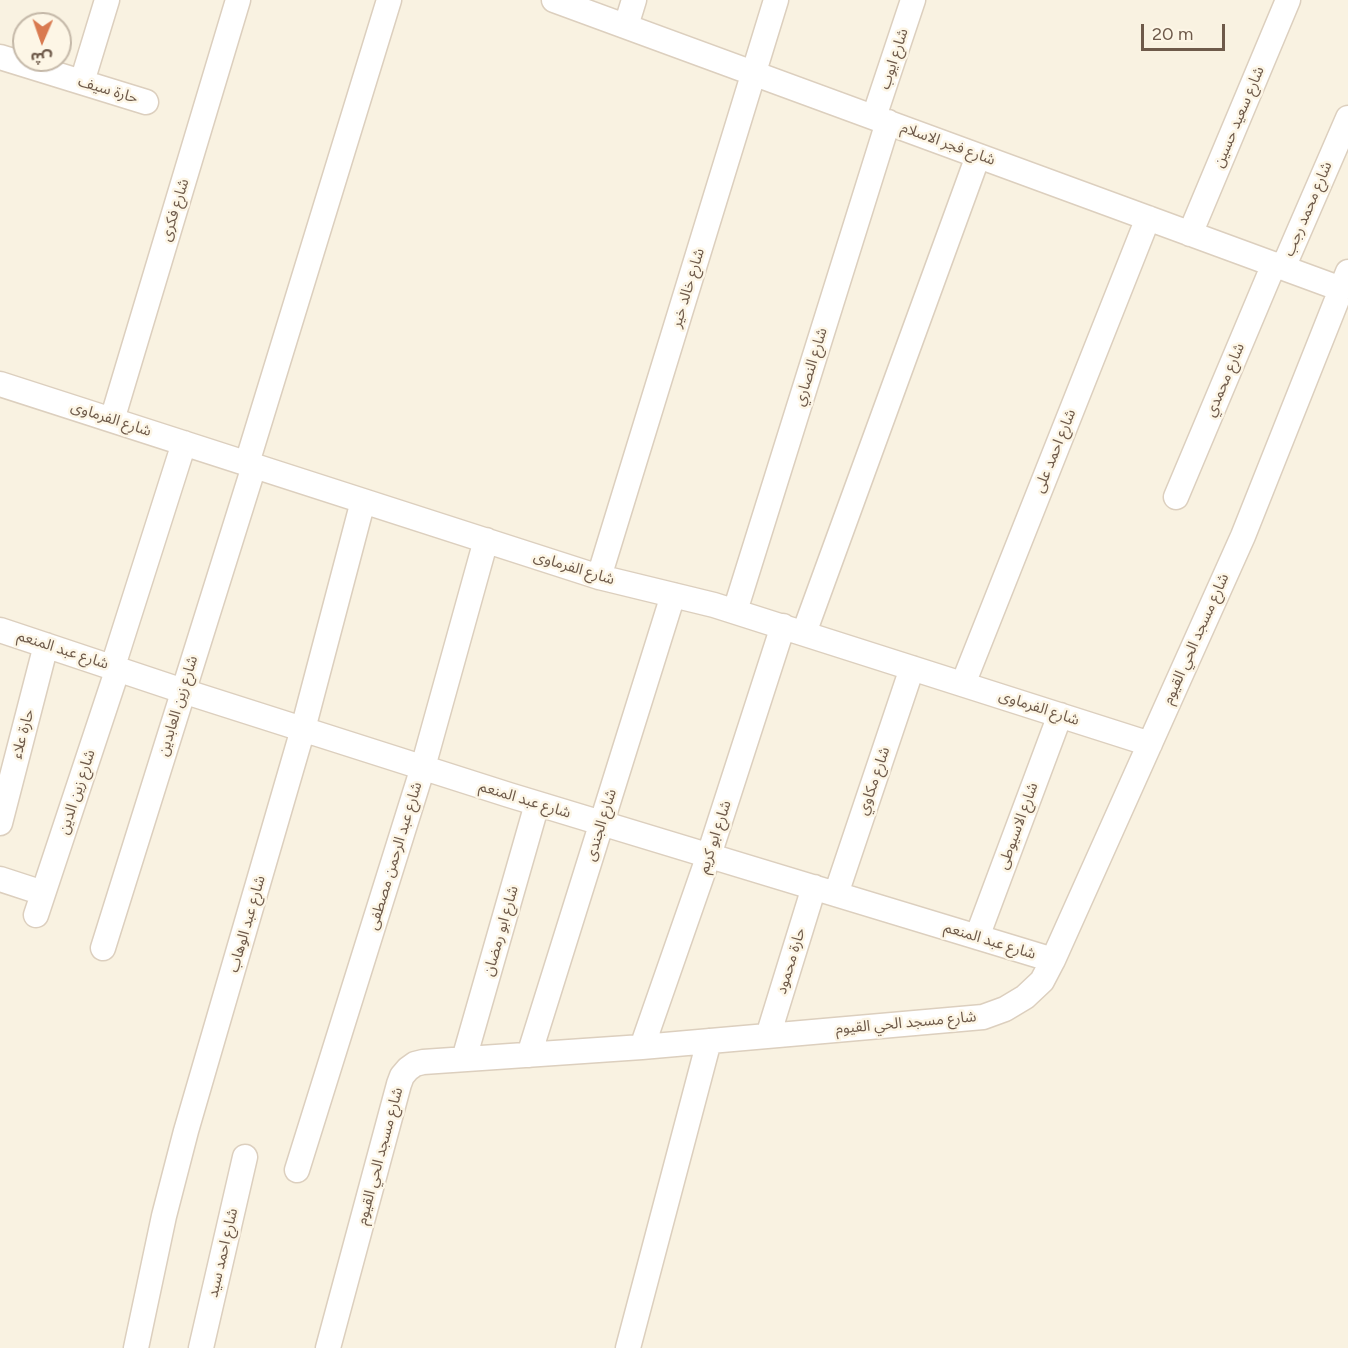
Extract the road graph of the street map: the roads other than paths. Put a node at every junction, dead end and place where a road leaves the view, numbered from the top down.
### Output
1 (107, 0) edge
2 (238, 0) edge
3 (389, 0) edge
4 (554, 0) edge
5 (634, 0) edge
6 (776, 0) edge
7 (913, 0) edge
8 (1288, 0) edge
9 (626, 26) junction
10 (0, 57) edge
11 (754, 73) junction
12 (82, 82) junction
13 (146, 102) dead end
14 (1348, 118) edge
15 (881, 120) junction
16 (978, 156) junction
17 (1148, 218) junction
18 (1190, 234) junction
19 (1278, 266) junction
20 (1344, 280) edge
21 (0, 384) edge
22 (112, 420) junction
23 (184, 443) junction
24 (251, 464) junction
25 (1176, 497) dead end
26 (363, 501) junction
27 (486, 540) junction
28 (599, 577) junction
29 (673, 595) junction
30 (735, 611) junction
31 (0, 630) edge
32 (793, 630) junction
33 (46, 645) junction
34 (116, 667) junction
35 (912, 668) junction
36 (963, 684) junction
37 (183, 691) junction
38 (1059, 715) junction
39 (303, 729) junction
40 (1150, 744) junction
41 (423, 767) junction
42 (537, 804) junction
43 (0, 823) edge
44 (601, 823) junction
45 (710, 855) junction
46 (0, 879) edge
47 (825, 890) junction
48 (977, 937) junction
49 (103, 948) dead end
50 (1053, 960) junction
51 (768, 1036) junction
52 (709, 1041) junction
53 (642, 1047) junction
54 (529, 1055) junction
55 (464, 1059) junction
56 (245, 1157) dead end
57 (297, 1170) dead end
58 (136, 1348) edge
59 (201, 1348) edge
60 (328, 1348) edge
61 (628, 1348) edge

1 - 12 street
2 - 22 street, شارع فكرى
3 - 24 street, شارع زين العابدين
4 - 9 street, شارع فجر الاسلام
5 - 9 street
6 - 11 street, شارع خالد خير
7 - 15 street, شارع ايوب
8 - 18 street, شارع سعيد حسين
9 - 11 street, شارع فجر الاسلام
10 - 12 street, حارة سيف
11 - 15 street, شارع فجر الاسلام
11 - 28 street, شارع خالد خير
12 - 13 street, حارة سيف
14 - 19 street, شارع محمد رجب
15 - 16 street, شارع فجر الاسلام
15 - 30 street, شارع النصاري
16 - 17 street, شارع فجر الاسلام
16 - 32 street, شارع ابو كريم
17 - 18 street, شارع فجر الاسلام
17 - 36 street, شارع احمد على
18 - 19 street, شارع فجر الاسلام
19 - 20 street, شارع فجر الاسلام
19 - 25 street, شارع محمدي
20 - 40 street, شارع مسجد الحي القيوم
21 - 22 street, شارع الفرماوى
22 - 23 street, شارع الفرماوى
23 - 24 street, شارع الفرماوى
23 - 34 street, شارع زين الدين
24 - 26 street, شارع الفرماوى
24 - 37 street, شارع زين العابدين
26 - 27 street, شارع الفرماوى
26 - 39 street, شارع عبد الوهاب
27 - 28 street, شارع الفرماوى
27 - 41 street, شارع عبد الرحمن مصطفى
28 - 29 street, شارع الفرماوى
29 - 30 street, شارع الفرماوى
29 - 44 street, شارع الجندى
30 - 32 street, شارع الفرماوى
31 - 33 street, شارع عبد المنعم
32 - 35 street, شارع الفرماوى
32 - 45 street, شارع ابو كريم
33 - 34 street, شارع عبد المنعم
33 - 43 street, حارة علاء
34 - 37 street, شارع عبد المنعم
34 - 46 street, شارع زين الدين
35 - 36 street, شارع الفرماوى
35 - 47 street, شارع مكاوي
36 - 38 street, شارع الفرماوى
37 - 39 street, شارع عبد المنعم
37 - 49 street, شارع زين العابدين
38 - 40 street, شارع الفرماوى
38 - 48 street, شارع الاسيوطى
39 - 41 street, شارع عبد المنعم
39 - 58 street, شارع عبد الوهاب
40 - 50 street, شارع مسجد الحي القيوم
41 - 42 street, شارع عبد المنعم
41 - 57 street, شارع عبد الرحمن مصطفى
42 - 44 street, شارع عبد المنعم
42 - 55 street, شارع ابو رمضان
44 - 45 street, شارع عبد المنعم
44 - 54 street, شارع الجندى
45 - 47 street, شارع عبد المنعم
45 - 53 street, شارع ابو كريم
47 - 48 street, شارع عبد المنعم
47 - 51 street, حارة محمود
48 - 50 street, شارع عبد المنعم
50 - 51 street, شارع مسجد الحي القيوم
51 - 52 street, شارع مسجد الحي القيوم
52 - 53 street, شارع مسجد الحي القيوم
52 - 61 street
53 - 54 street, شارع مسجد الحي القيوم
54 - 55 street, شارع مسجد الحي القيوم
55 - 60 street, شارع مسجد الحي القيوم
56 - 59 street, شارع احمد سيد

